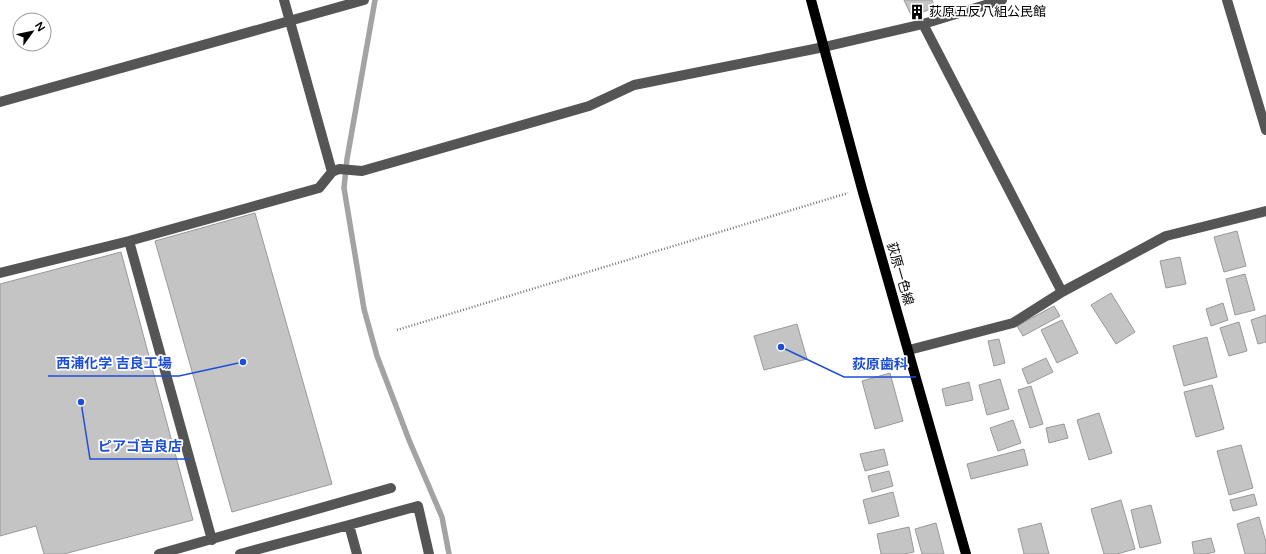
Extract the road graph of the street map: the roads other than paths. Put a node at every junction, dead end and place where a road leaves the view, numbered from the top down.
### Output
1 (284, 0) edge
2 (362, 0) edge
3 (811, 0) edge
4 (1002, 0) edge
5 (1227, 0) edge
6 (290, 21) junction
7 (923, 24) junction
8 (824, 47) junction
9 (0, 102) edge
10 (1266, 130) edge
11 (336, 171) junction
12 (1266, 211) edge
13 (129, 241) junction
14 (0, 273) edge
15 (1062, 292) junction
16 (909, 350) junction
17 (391, 488) dead end
18 (349, 526) junction
19 (212, 540) junction
20 (159, 554) edge
21 (240, 554) edge
22 (357, 554) edge
23 (430, 554) edge
24 (966, 554) edge

1 - 6 street
2 - 6 street
3 - 8 main road, 荻原一色線
4 - 7 street
5 - 10 street
6 - 9 street
6 - 11 street
7 - 8 street
7 - 15 street
8 - 11 street
8 - 16 main road, 荻原一色線
11 - 13 street
12 - 15 street
13 - 14 street
13 - 19 street
15 - 16 street
16 - 24 main road, 荻原一色線
17 - 19 street
18 - 21 street
18 - 22 street
18 - 23 street
19 - 20 street

